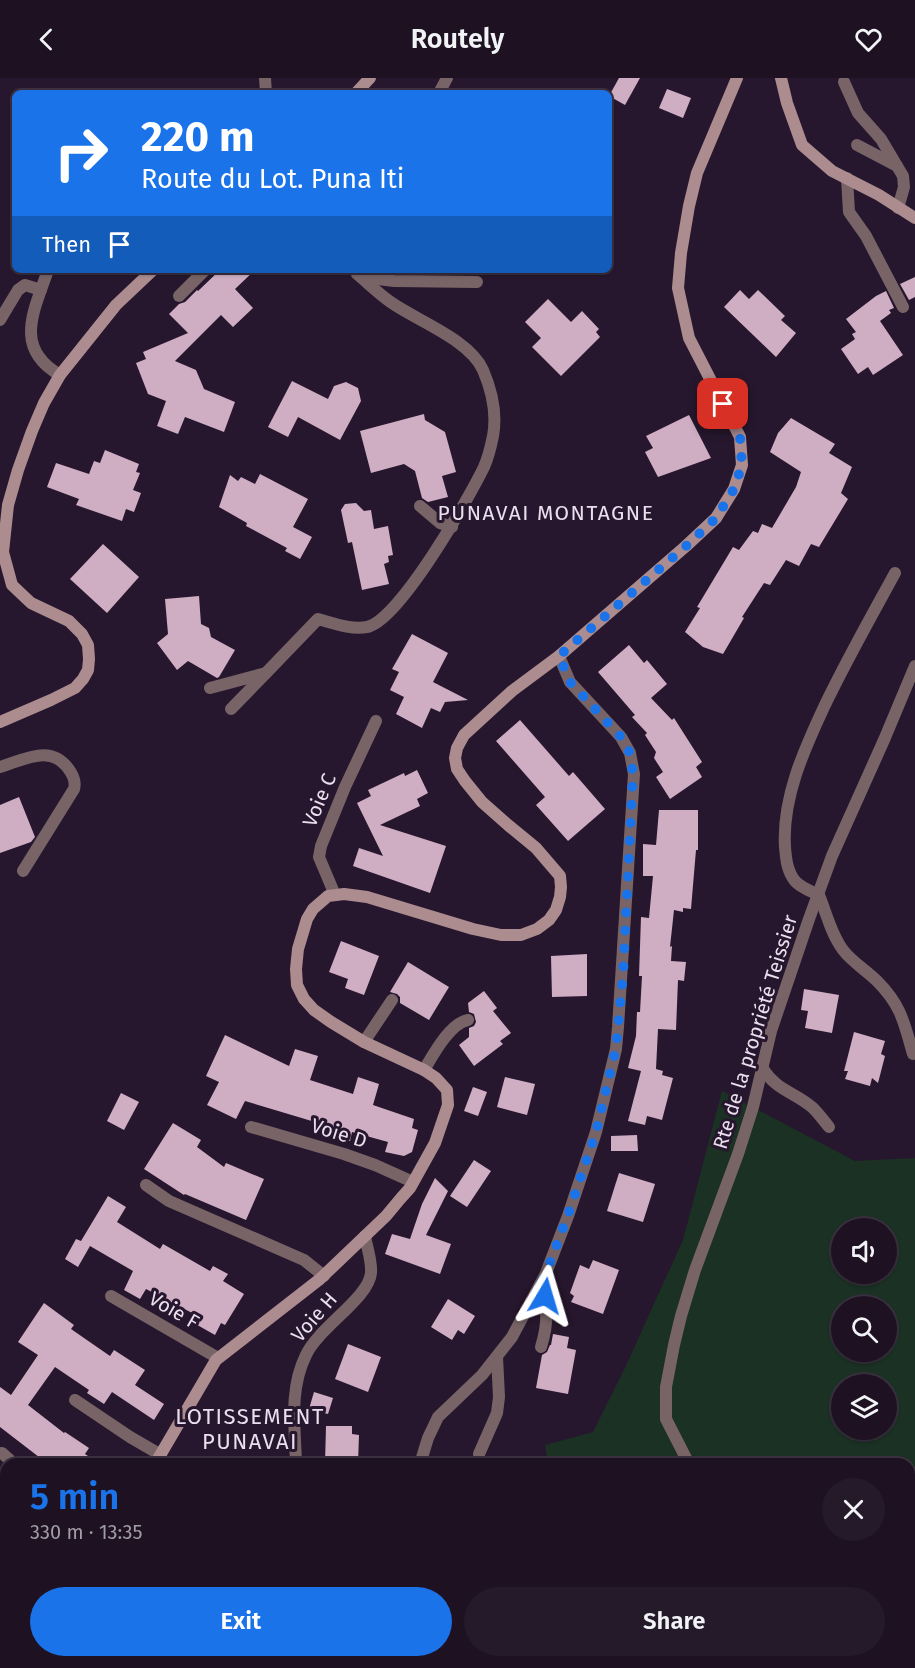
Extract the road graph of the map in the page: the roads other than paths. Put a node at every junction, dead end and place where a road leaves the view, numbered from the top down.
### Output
1 (370, 78) edge
2 (737, 78) edge
3 (781, 78) edge
4 (844, 82) dead end
5 (359, 90) edge
6 (857, 145) dead end
7 (897, 166) junction
8 (847, 178) junction
9 (898, 208) junction
10 (915, 218) edge
11 (47, 273) edge
12 (150, 273) edge
13 (202, 273) edge
14 (358, 274) edge
15 (477, 282) dead end
16 (41, 290) junction
17 (179, 296) dead end
18 (903, 307) dead end
19 (0, 320) edge
20 (60, 375) junction
21 (420, 506) dead end
22 (452, 526) junction
23 (895, 573) dead end
24 (559, 656) junction
25 (915, 666) edge
26 (266, 673) junction
27 (210, 688) dead end
28 (231, 709) dead end
29 (376, 721) dead end
30 (0, 722) edge
31 (0, 767) edge
32 (23, 871) dead end
33 (335, 895) junction
34 (819, 895) junction
35 (392, 1000) dead end
36 (468, 1020) dead end
37 (364, 1042) junction
38 (913, 1054) dead end
39 (763, 1069) junction
40 (424, 1070) junction
41 (251, 1127) dead end
42 (829, 1127) dead end
43 (413, 1182) junction
44 (146, 1185) dead end
45 (365, 1236) junction
46 (324, 1276) junction
47 (542, 1282) junction
48 (111, 1296) dead end
49 (541, 1347) dead end
50 (497, 1357) junction
51 (218, 1358) junction
52 (75, 1400) dead end
53 (2, 1454) dead end
54 (479, 1454) dead end
55 (7, 1458) edge
56 (153, 1458) edge
57 (159, 1458) edge
58 (296, 1458) edge
59 (422, 1458) edge
60 (686, 1458) edge

1 - 5 main road
2 - 24 main road
3 - 8 main road
4 - 7 street
6 - 7 street
7 - 9 street
8 - 9 main road
8 - 18 street
9 - 10 main road
11 - 16 street
12 - 20 main road
13 - 17 street
14 - 15 street
14 - 22 street
16 - 19 street
16 - 20 street
20 - 30 main road
21 - 22 street
22 - 26 street
23 - 34 street
24 - 33 main road
24 - 47 street
25 - 34 street, Rte de la propriété Teissier
26 - 27 street
26 - 28 street
29 - 33 street, Voie C
31 - 32 street
33 - 37 main road
34 - 38 street
34 - 39 street, Rte de la propriété Teissier
35 - 37 street
36 - 40 street
37 - 40 main road
39 - 42 street
39 - 60 street, Rte de la propriété Teissier
40 - 43 main road
41 - 43 street, Voie D
43 - 45 main road
44 - 46 street
45 - 46 main road
45 - 58 street, Voie H
46 - 51 main road
47 - 49 street
47 - 50 street
48 - 51 street, Voie F
50 - 54 street
50 - 59 street
51 - 57 main road
52 - 56 street
53 - 55 street

